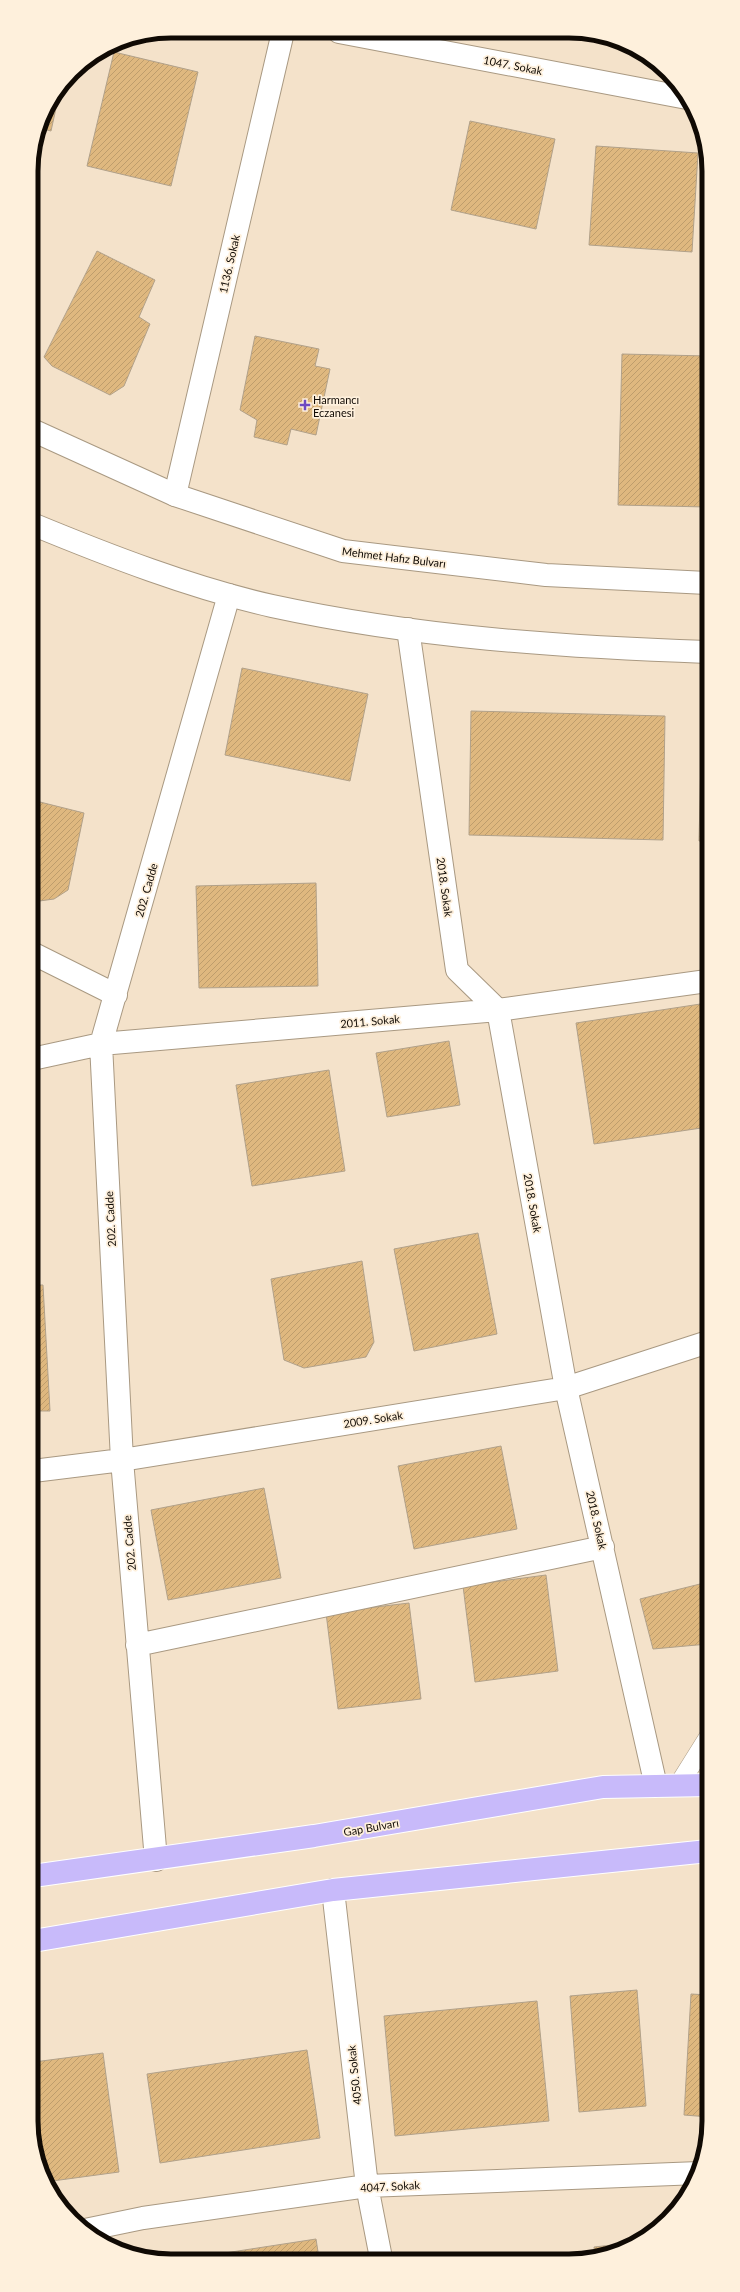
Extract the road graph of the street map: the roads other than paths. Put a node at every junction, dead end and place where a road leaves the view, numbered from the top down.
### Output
1 (282, 38) edge
2 (370, 38) edge
3 (679, 97) edge
4 (38, 433) edge
5 (175, 495) junction
6 (38, 526) edge
7 (702, 583) edge
8 (229, 595) junction
9 (408, 630) junction
10 (702, 652) edge
11 (38, 956) edge
12 (702, 982) edge
13 (116, 995) junction
14 (498, 1010) junction
15 (101, 1044) junction
16 (38, 1058) edge
17 (702, 1344) edge
18 (566, 1388) junction
19 (122, 1460) junction
20 (38, 1470) edge
21 (603, 1547) junction
22 (137, 1646) junction
23 (702, 1748) edge
24 (702, 1785) edge
25 (656, 1786) junction
26 (678, 1786) junction
27 (702, 1852) edge
28 (156, 1860) junction
29 (38, 1875) edge
30 (333, 1890) junction
31 (38, 1940) edge
32 (691, 2173) edge
33 (367, 2186) junction
34 (92, 2229) edge
35 (380, 2254) edge

1 - 5 street, 1136. Sokak
2 - 3 street, 1047. Sokak
4 - 5 street, Mehmet Hafız Bulvarı
5 - 7 street, Mehmet Hafız Bulvarı
6 - 8 street
8 - 9 street
8 - 13 street, 202. Cadde
9 - 10 street
9 - 14 street, 2018. Sokak
11 - 13 street
12 - 14 street, 2011. Sokak
13 - 15 street, 202. Cadde
14 - 15 street, 2011. Sokak
14 - 18 street, 2018. Sokak
15 - 16 street, 2011. Sokak
15 - 19 street, 202. Cadde
17 - 18 street, 2009. Sokak
18 - 19 street, 2009. Sokak
18 - 21 street, 2018. Sokak
19 - 20 street, 2009. Sokak
19 - 22 street, 202. Cadde
21 - 22 street
21 - 25 street, 2018. Sokak
22 - 28 street, 202. Cadde
23 - 26 lane
24 - 26 highway, Gap Bulvarı
25 - 26 highway, Gap Bulvarı
25 - 28 highway, Gap Bulvarı
27 - 30 highway
28 - 29 highway, Gap Bulvarı
30 - 31 highway
30 - 33 street, 4050. Sokak
32 - 33 street, 4047. Sokak
33 - 34 street, 4047. Sokak
33 - 35 street, 4050. Sokak

